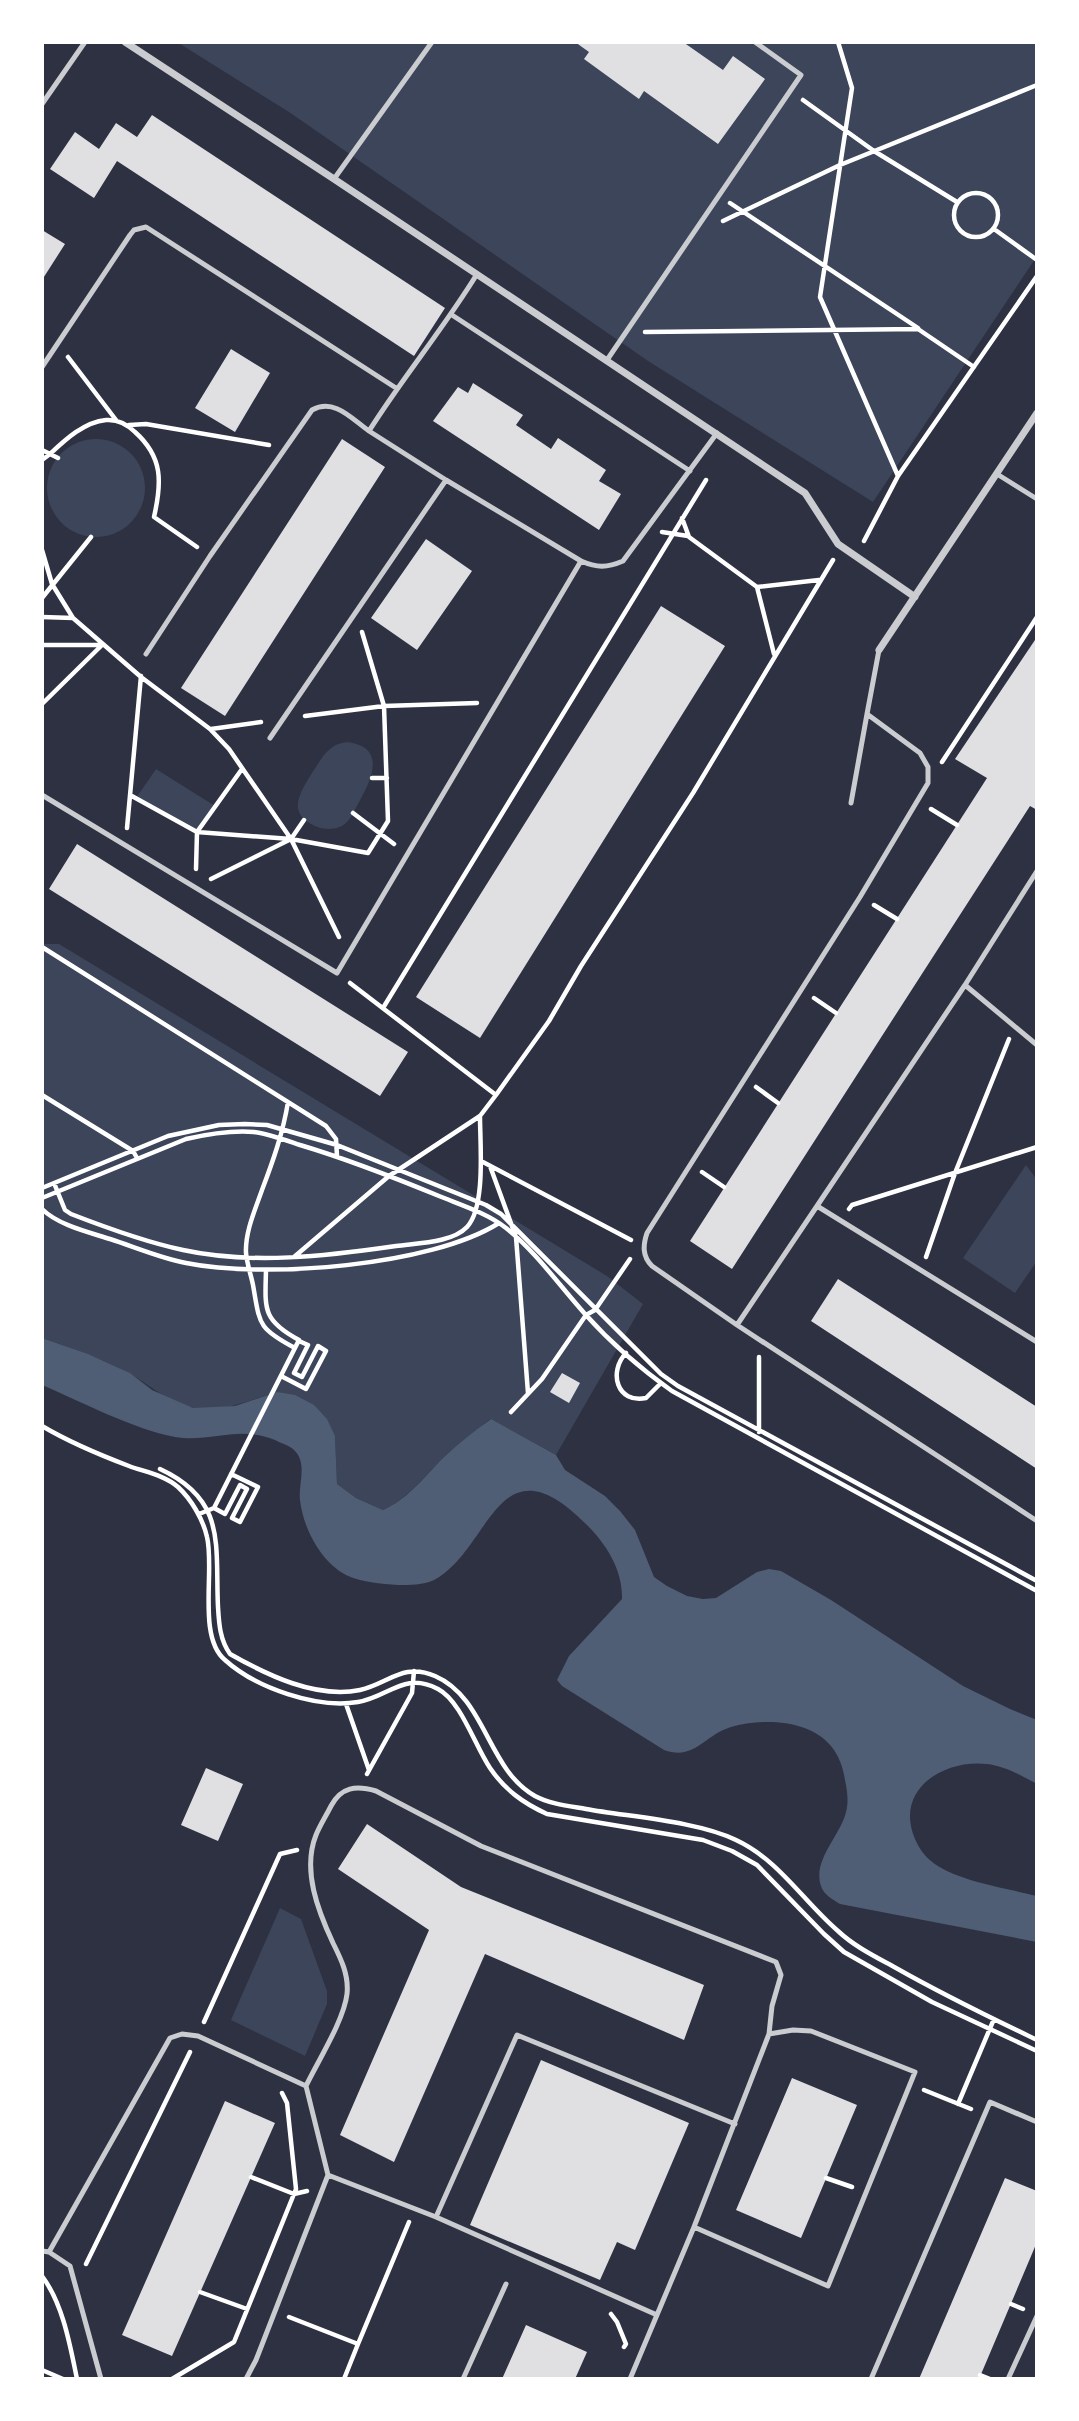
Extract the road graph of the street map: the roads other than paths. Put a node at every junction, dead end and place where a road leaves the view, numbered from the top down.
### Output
1 (85, 42) edge
2 (125, 42) edge
3 (432, 42) edge
4 (755, 42) edge
5 (42, 104) edge
6 (334, 179) junction
7 (477, 274) junction
8 (452, 315) junction
9 (607, 360) junction
10 (42, 367) edge
11 (396, 388) junction
12 (1037, 413) edge
13 (369, 430) junction
14 (717, 433) junction
15 (690, 471) junction
16 (997, 474) junction
17 (446, 480) junction
18 (1037, 499) edge
19 (580, 561) junction
20 (915, 597) junction
21 (879, 650) joint
22 (146, 654) road end
23 (867, 714) junction
24 (270, 738) dead end
25 (924, 744) dead end
26 (920, 753) junction
27 (42, 795) edge
28 (851, 803) dead end
29 (1037, 871) edge
30 (965, 985) junction
31 (1037, 1045) edge
32 (817, 1206) junction
33 (737, 1325) junction
34 (1037, 1342) edge
35 (1037, 1521) edge
36 (769, 2034) junction
37 (306, 2086) junction
38 (1037, 2122) edge
39 (735, 2124) junction
40 (328, 2175) junction
41 (436, 2217) junction
42 (694, 2227) junction
43 (45, 2252) edge
44 (506, 2284) dead end
45 (657, 2315) junction
46 (1037, 2316) edge
47 (101, 2379) edge
48 (246, 2379) edge
49 (463, 2379) edge
50 (630, 2379) edge
51 (871, 2379) edge
52 (1008, 2379) edge

1 - 5 lane
2 - 6 street
3 - 6 lane
4 - 9 lane
6 - 7 street
7 - 8 lane
7 - 9 street
8 - 11 lane
8 - 15 lane
9 - 14 street
10 - 11 lane
11 - 13 lane
12 - 16 street
13 - 17 lane
13 - 22 lane
14 - 15 lane
14 - 20 street
15 - 19 lane
16 - 18 lane
16 - 20 street
17 - 19 lane
17 - 24 lane
19 - 27 lane
20 - 21 street
21 - 23 lane
23 - 26 lane
23 - 28 lane
25 - 26 lane
26 - 33 lane
29 - 30 lane
30 - 31 lane
30 - 32 lane
32 - 33 lane
32 - 34 lane
33 - 35 lane
36 - 37 lane
36 - 39 lane
36 - 42 lane
37 - 40 lane
37 - 43 lane
38 - 51 lane
39 - 41 lane
39 - 42 lane
40 - 41 lane
40 - 48 lane
41 - 45 lane
42 - 45 lane
43 - 47 lane
44 - 49 lane
45 - 50 lane
46 - 52 lane

